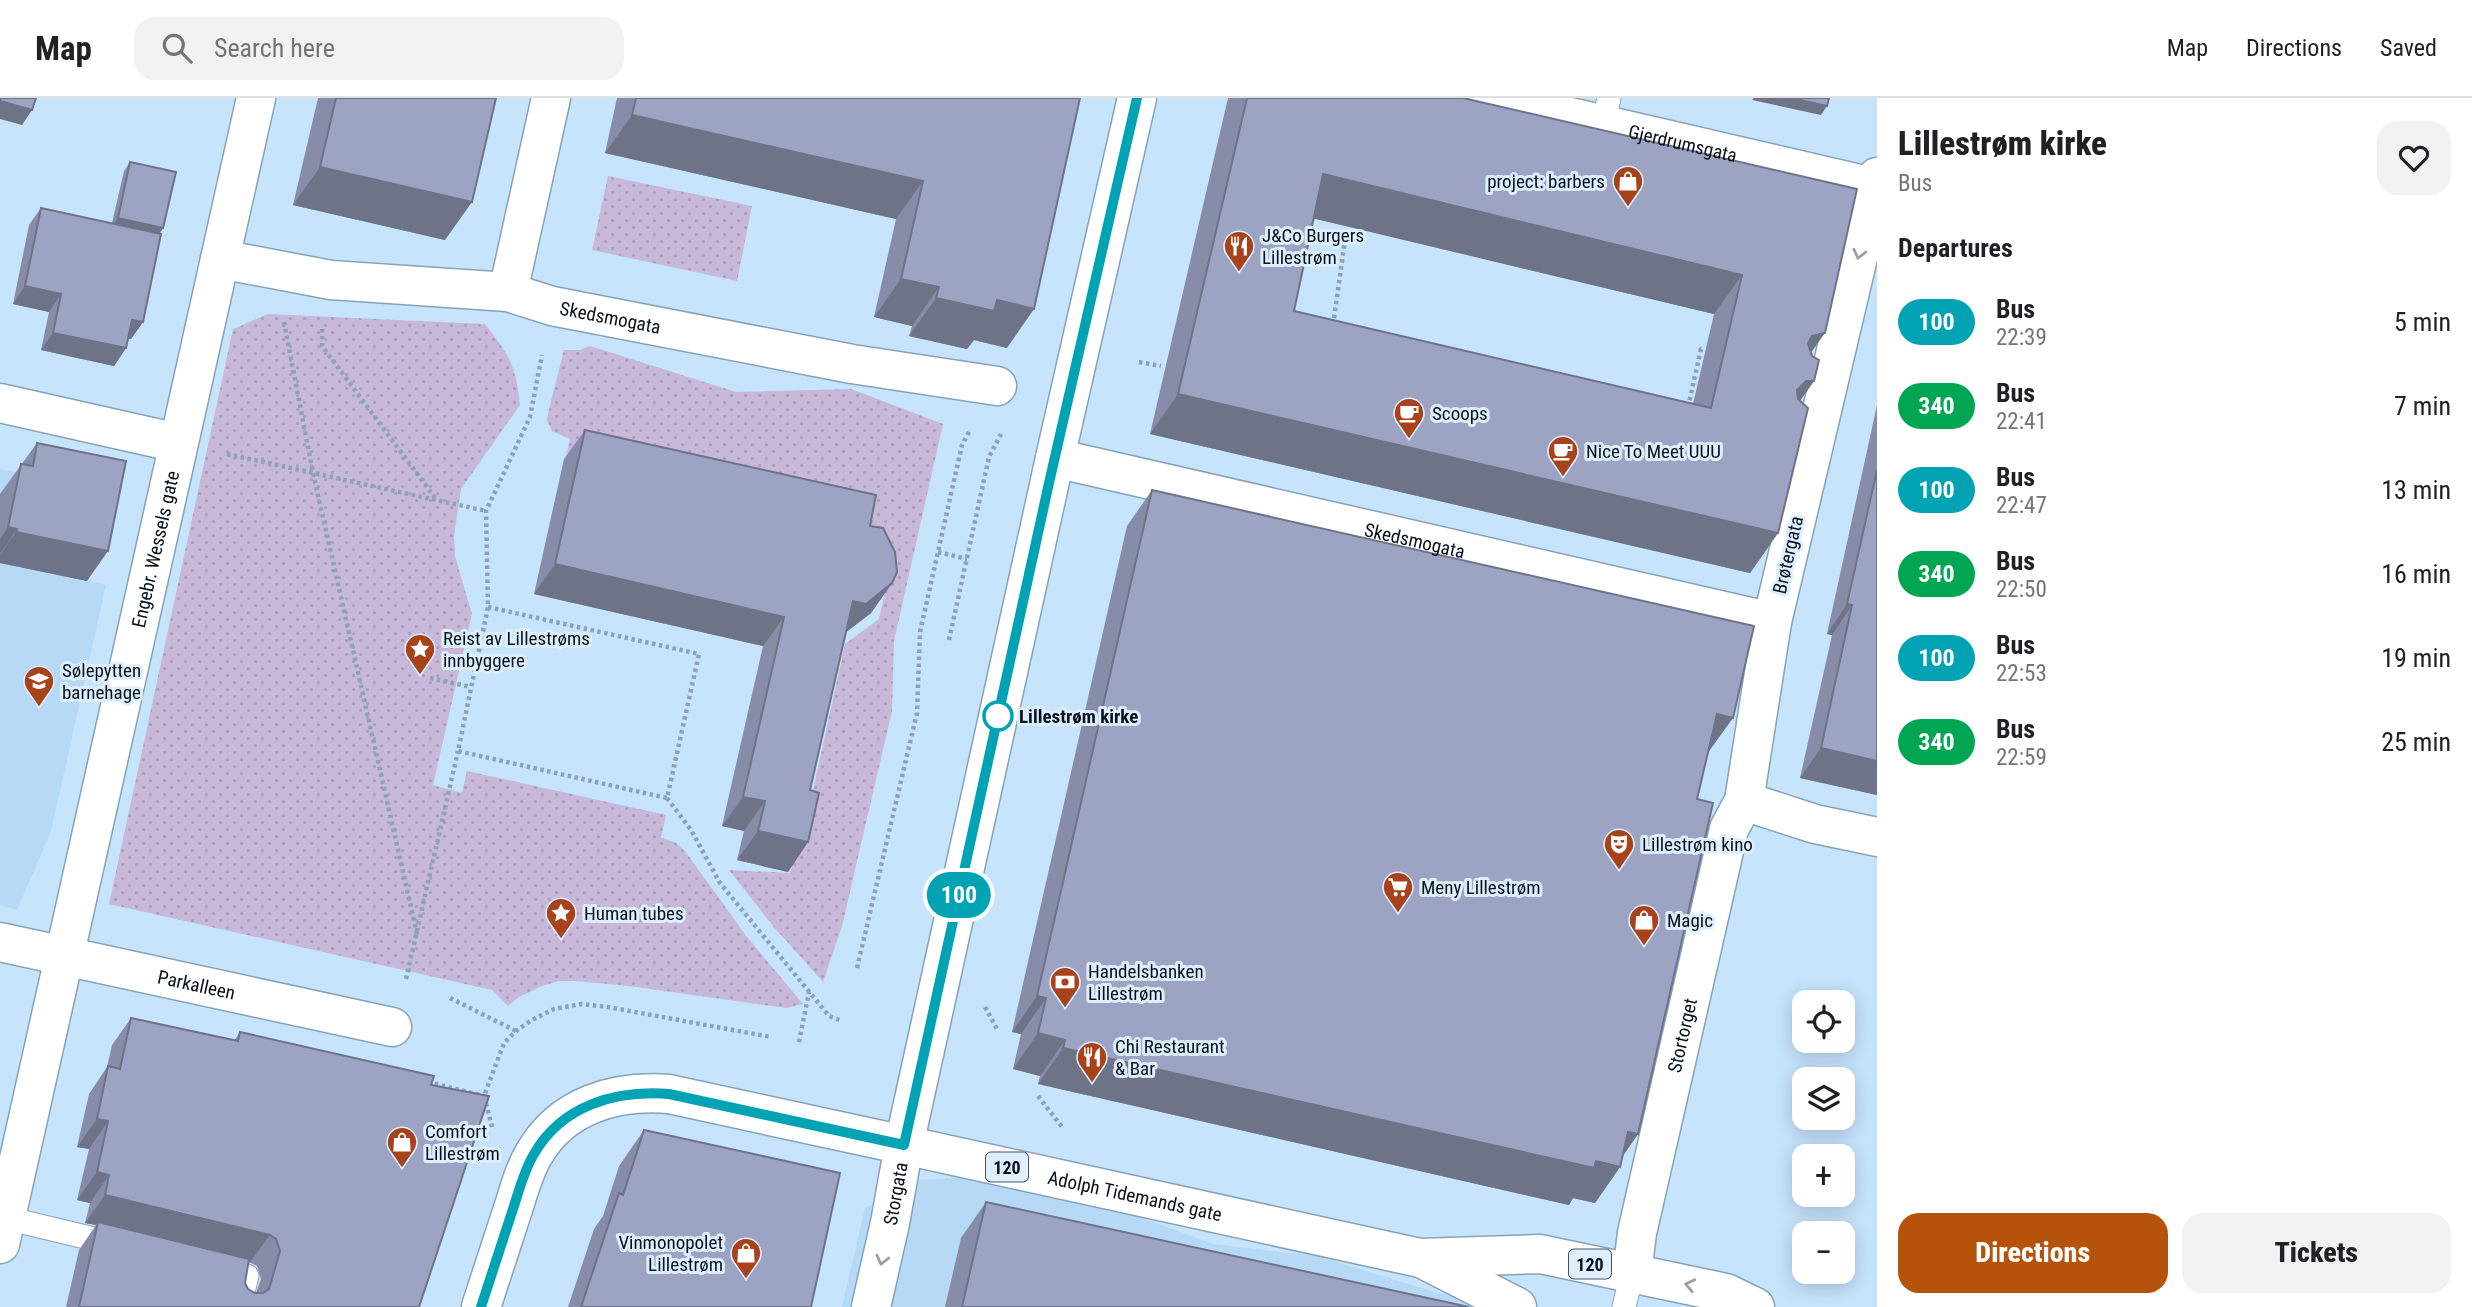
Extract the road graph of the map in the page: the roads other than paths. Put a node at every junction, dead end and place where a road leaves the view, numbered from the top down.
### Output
1 (256, 98) edge
2 (551, 98) edge
3 (1137, 98) edge
4 (1488, 98) edge
5 (1606, 112) edge
6 (1876, 184) edge
7 (220, 259) junction
8 (508, 292) junction
9 (997, 386) road end
10 (0, 403) edge
11 (178, 443) junction
12 (1055, 458) junction
13 (1772, 622) junction
14 (1744, 801) junction
15 (1877, 837) edge
16 (0, 942) edge
17 (65, 955) junction
18 (393, 1027) road end
19 (904, 1145) junction
20 (3, 1231) edge
21 (140, 1250) edge
22 (1420, 1258) junction
23 (193, 1263) edge
24 (1628, 1290) edge
25 (239, 1307) edge
26 (481, 1307) edge
27 (871, 1307) edge
28 (1517, 1307) edge
29 (1755, 1307) edge

1 - 7 street, Engebr. Wessels gate
2 - 8 street
3 - 12 street, Storgata
4 - 5 street, Gjerdrumsgata
5 - 6 street, Gjerdrumsgata
6 -> 13 street, Brøtergata
7 - 8 street, Skedsmogata
7 - 11 street, Engebr. Wessels gate
8 - 9 street, Skedsmogata
10 - 11 street
11 - 17 street, Engebr. Wessels gate
12 - 13 street, Skedsmogata
12 - 19 street, Storgata
13 - 14 street, Brøtergata
14 - 15 street
14 - 24 street, Stortorget
16 - 17 street, Parkalleen
17 - 18 street, Parkalleen
17 - 20 street, Engebr. Wessels gate
19 - 22 street, Adolph Tidemands gate / 120
19 - 26 street, Adolph Tidemands gate
19 -> 27 street, Storgata
20 - 21 lane
22 - 24 street, Adolph Tidemands gate / 120
22 - 28 street, Adolph Tidemands gate / 120
23 - 25 lane
29 -> 24 street, Adolph Tidemands gate / 120

